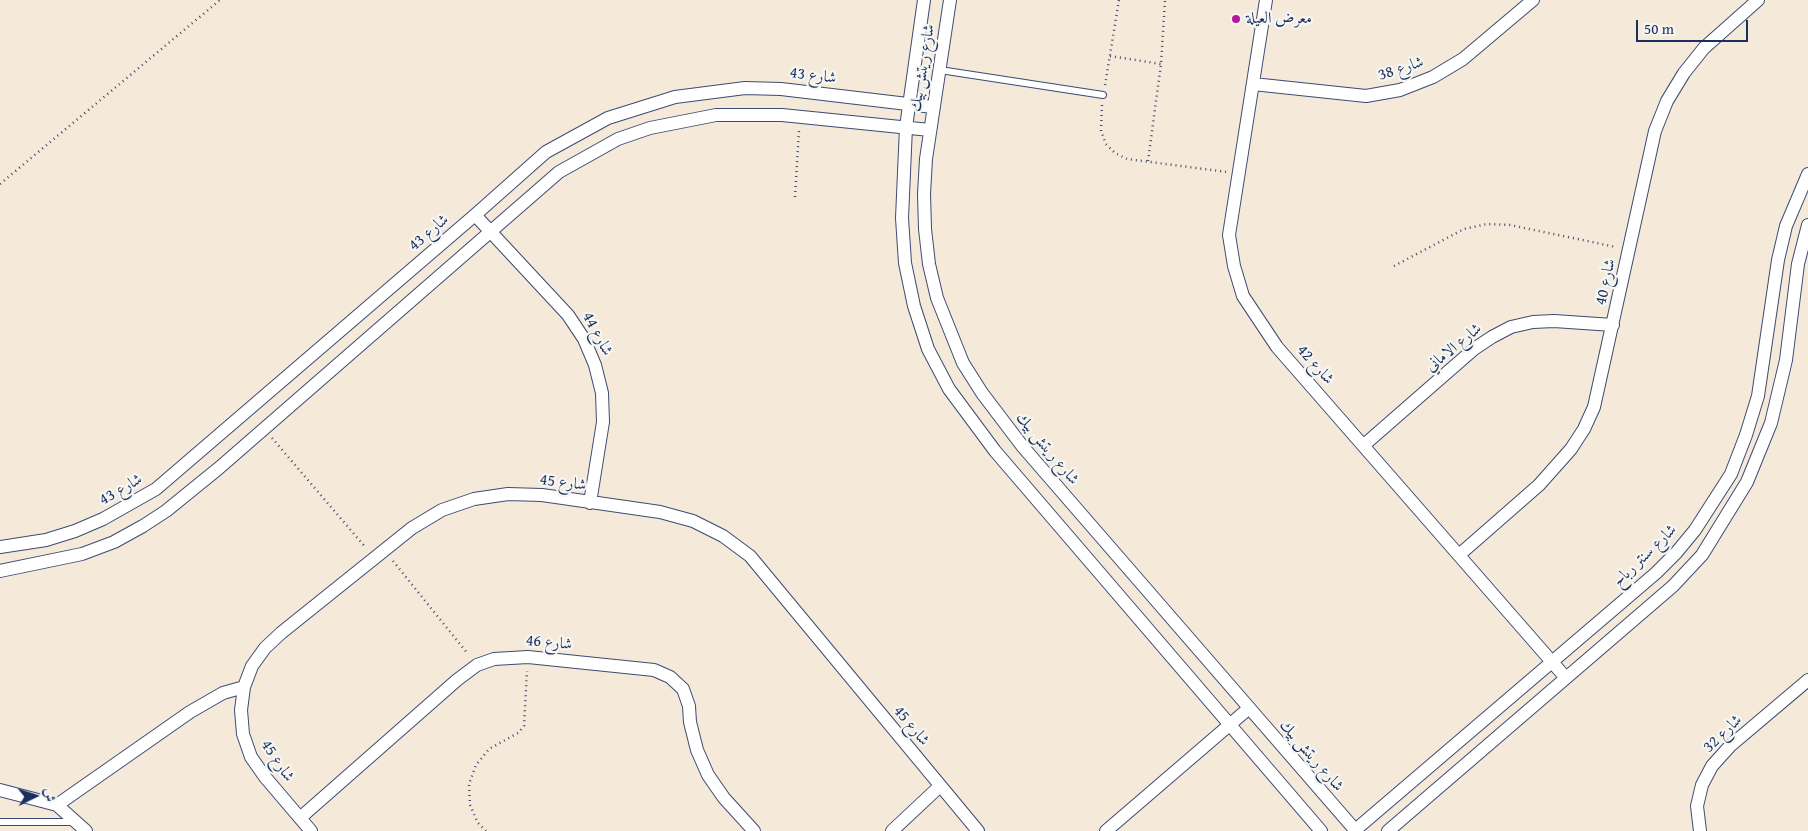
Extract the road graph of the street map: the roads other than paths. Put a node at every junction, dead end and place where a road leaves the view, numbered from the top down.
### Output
1 (924, 0) edge
2 (950, 0) edge
3 (1266, 0) edge
4 (1533, 0) edge
5 (1758, 0) edge
6 (940, 70) junction
7 (1253, 84) junction
8 (1103, 95) road end
9 (908, 104) junction
10 (933, 107) junction
11 (906, 127) junction
12 (930, 130) junction
13 (1808, 174) edge
14 (475, 216) junction
15 (1808, 225) edge
16 (490, 231) junction
17 (1613, 325) junction
18 (1364, 445) junction
19 (590, 503) junction
20 (0, 547) edge
21 (1459, 555) junction
22 (0, 571) edge
23 (1551, 661) junction
24 (1566, 678) junction
25 (1808, 680) edge
26 (244, 687) junction
27 (1248, 709) junction
28 (1229, 725) junction
29 (940, 786) junction
30 (0, 790) edge
31 (56, 805) junction
32 (300, 818) junction
33 (0, 822) edge
34 (74, 822) junction
35 (86, 831) edge
36 (311, 831) edge
37 (754, 831) edge
38 (892, 831) edge
39 (978, 831) edge
40 (1106, 831) edge
41 (1322, 831) edge
42 (1355, 831) edge
43 (1388, 831) edge
44 (1700, 831) edge

1 - 9 street, شارع ريتش بيك
2 - 6 street, شارع ريتش بيك
3 - 7 street, شارع 42
4 - 7 street, شارع 38
5 - 17 street, شارع 40
6 - 8 lane
6 - 10 street, شارع ريتش بيك
7 - 18 street, شارع 42
9 - 10 street, شارع 43
9 - 11 street, شارع ريتش بيك
9 - 14 street, شارع 43
10 - 12 street, شارع ريتش بيك
11 - 12 street
11 - 16 street
11 - 28 street, شارع ريتش بيك
12 - 27 street, شارع ريتش بيك
13 - 23 street, شارع سنتر رباح
14 - 16 street, شارع 44
14 - 20 street, شارع 43
15 - 24 street
16 - 19 street, شارع 44
16 - 22 street
17 - 18 street, شارع الاماني
17 - 21 street, شارع 40
18 - 21 street, شارع 42
19 - 26 street, شارع 45
19 - 29 street, شارع 45
21 - 23 street, شارع 42
23 - 24 street, شارع 42
23 - 42 street, شارع سنتر رباح
24 - 43 street
25 - 44 street, شارع 32
26 - 31 street
26 - 32 street, شارع 45
27 - 28 street
27 - 42 street, شارع ريتش بيك
28 - 40 street
28 - 41 street, شارع ريتش بيك
29 - 38 street
29 - 39 street, شارع 45
30 - 31 street
31 - 34 street
32 - 36 street, شارع 45
32 - 37 street, شارع 46
33 - 34 lane
34 - 35 street

